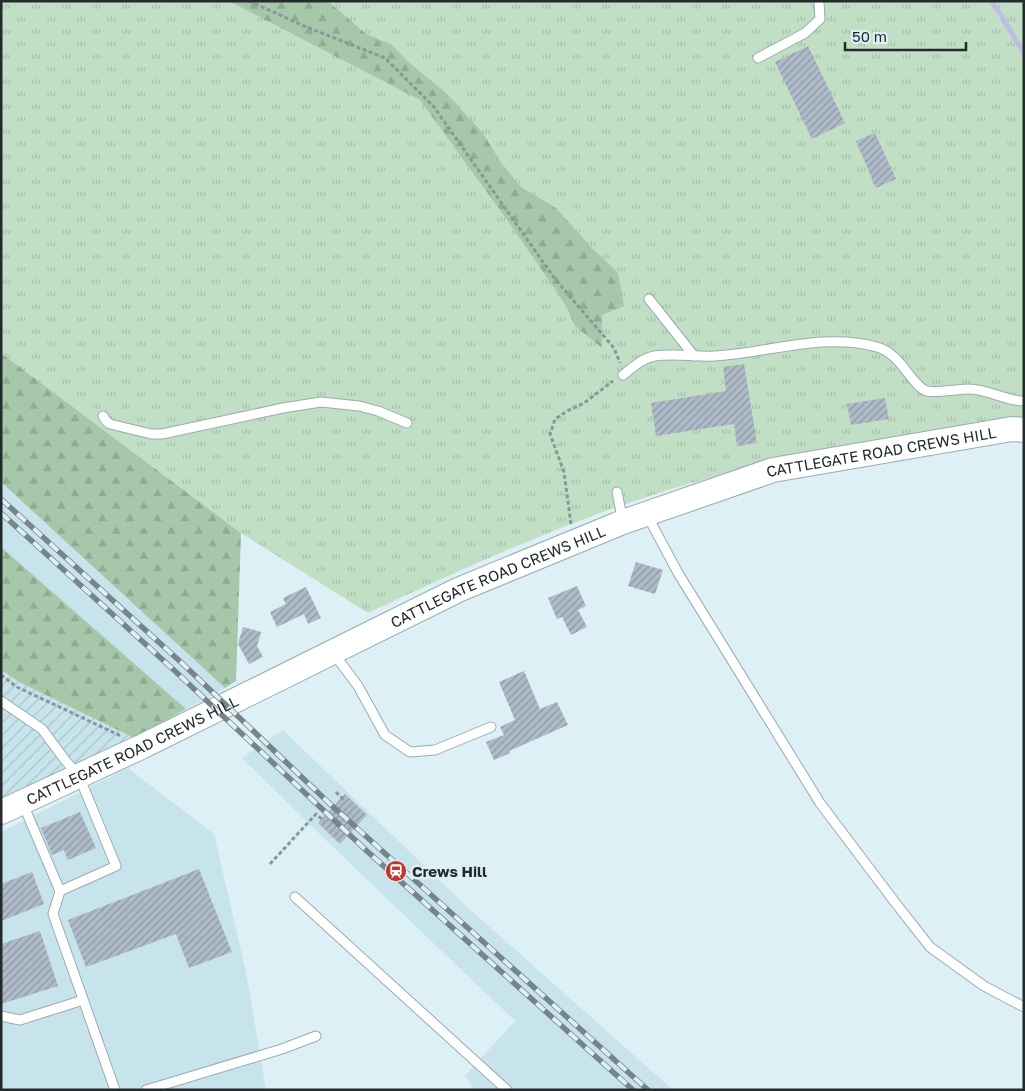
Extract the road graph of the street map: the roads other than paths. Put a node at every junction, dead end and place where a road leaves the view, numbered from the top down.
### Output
1 (819, 1) edge
2 (758, 58) dead end
3 (649, 299) dead end
4 (694, 356) junction
5 (623, 375) road end
6 (1024, 401) edge
7 (103, 416) dead end
8 (407, 423) dead end
9 (1024, 430) edge
10 (617, 492) dead end
11 (647, 514) junction
12 (623, 522) junction
13 (332, 652) junction
14 (1, 700) edge
15 (491, 727) dead end
16 (79, 776) junction
17 (22, 801) junction
18 (1, 812) edge
19 (60, 891) junction
20 (296, 897) dead end
21 (83, 1000) junction
22 (1024, 1007) edge
23 (1, 1016) edge
24 (316, 1036) dead end
25 (115, 1090) edge
26 (146, 1090) edge
27 (507, 1090) edge

1 - 2 lane
3 - 4 lane
4 - 5 lane
4 - 6 lane
7 - 8 lane
9 - 11 street, CATTLEGATE ROAD CREWS HILL
10 - 12 lane
11 - 12 street, CATTLEGATE ROAD CREWS HILL
11 - 22 lane
12 - 13 street, CATTLEGATE ROAD CREWS HILL
13 - 15 lane
13 - 16 street, CATTLEGATE ROAD CREWS HILL
14 - 16 lane
16 - 17 street, CATTLEGATE ROAD CREWS HILL
16 - 19 lane
17 - 18 street, CATTLEGATE ROAD CREWS HILL
17 - 19 lane
19 - 21 lane
20 - 27 lane
21 - 23 lane
21 - 25 lane
24 - 26 lane

